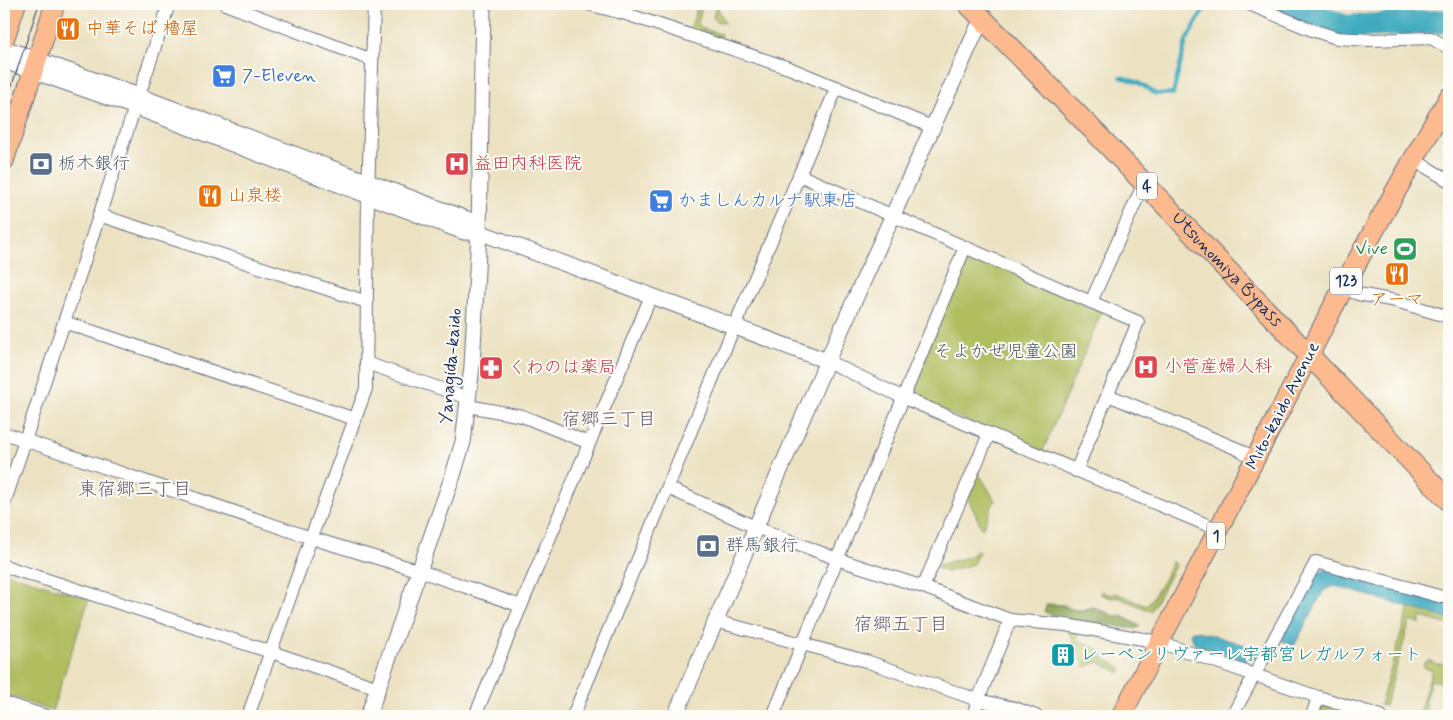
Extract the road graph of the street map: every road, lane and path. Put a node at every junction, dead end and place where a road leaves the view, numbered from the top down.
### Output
1 (16, 4) edge
2 (54, 4) edge
3 (169, 4) edge
4 (225, 4) edge
5 (374, 4) edge
6 (484, 4) edge
7 (588, 4) edge
8 (968, 4) edge
9 (1249, 4) edge
10 (626, 9) edge
11 (982, 18) junction
12 (4, 40) edge
13 (4, 48) edge
14 (1449, 48) edge
15 (4, 60) edge
16 (372, 60) junction
17 (35, 65) junction
18 (836, 87) junction
19 (1449, 98) edge
20 (137, 101) junction
21 (932, 127) junction
22 (1413, 159) junction
23 (4, 161) edge
24 (799, 176) junction
25 (1449, 181) edge
26 (1144, 183) junction
27 (368, 189) junction
28 (99, 215) junction
29 (892, 216) junction
30 (479, 232) junction
31 (966, 247) junction
32 (1342, 288) junction
33 (651, 296) junction
34 (367, 302) junction
35 (1091, 302) junction
36 (1449, 317) edge
37 (64, 322) junction
38 (734, 327) junction
39 (1309, 355) junction
40 (827, 361) junction
41 (366, 363) junction
42 (1108, 395) junction
43 (904, 398) junction
44 (468, 402) junction
45 (355, 419) junction
46 (4, 433) edge
47 (989, 434) junction
48 (26, 441) junction
49 (590, 443) junction
50 (1256, 458) junction
51 (1076, 471) junction
52 (668, 488) junction
53 (1449, 501) edge
54 (4, 504) edge
55 (755, 527) junction
56 (1219, 530) junction
57 (311, 538) junction
58 (837, 559) junction
59 (4, 566) edge
60 (420, 570) junction
61 (923, 587) junction
62 (1449, 595) edge
63 (521, 606) junction
64 (1010, 620) junction
65 (715, 621) junction
66 (1159, 642) junction
67 (802, 645) junction
68 (271, 652) junction
69 (1254, 674) junction
70 (378, 688) junction
71 (1318, 697) junction
72 (978, 700) junction
73 (4, 703) edge
74 (46, 716) edge
75 (248, 716) edge
76 (368, 716) edge
77 (475, 716) edge
78 (573, 716) edge
79 (676, 716) edge
80 (773, 716) edge
81 (973, 716) edge
82 (1036, 716) edge
83 (1121, 716) edge
84 (1232, 716) edge
85 (1312, 716) edge
86 (1381, 716) edge

1 - 12 main road
2 - 17 main road
3 - 20 street
4 - 16 street
5 - 16 street
6 - 30 street, Yanagida-kaido
7 - 10 street
8 - 11 highway, 4
9 - 14 street
10 - 18 street
11 - 21 street
11 - 26 highway, Utsunomiya Bypass / 4
13 - 17 street
15 - 17 street
16 - 27 street
17 - 20 street
17 - 23 main road
18 - 21 street
18 - 24 street
19 - 22 highway, Mito-kaido Avenue / 123
20 - 27 street
20 - 28 street
21 - 29 street
22 - 25 street
22 - 32 highway, Mito-kaido Avenue / 123
24 - 29 street
24 - 38 street
26 - 35 street
26 - 39 highway, Utsunomiya Bypass / 4
27 - 30 street
27 - 34 street
28 - 34 street
28 - 37 street
29 - 31 street
29 - 40 street
30 - 33 street
30 - 44 street, Yanagida-kaido
31 - 35 street
31 - 43 street
32 - 36 street
32 - 39 highway, Mito-kaido Avenue / 123
33 - 38 street
33 - 49 street
34 - 41 street
35 - 42 street
37 - 45 street
37 - 48 street
38 - 40 street
38 - 52 street
39 - 50 main road, Mito-kaido Avenue / 1
39 - 53 highway, Utsunomiya Bypass / 4
40 - 43 street
40 - 55 street
41 - 44 street
41 - 45 street
42 - 50 street
42 - 51 street
43 - 47 street
43 - 58 street
44 - 49 street
44 - 60 street, Yanagida-kaido
45 - 57 street
46 - 48 street
47 - 51 street
47 - 61 street
48 - 54 street
48 - 57 street
49 - 63 street
50 - 56 main road, Mito-kaido Avenue / 1
51 - 56 street
52 - 55 street
52 - 78 street
55 - 58 street
55 - 65 street
56 - 66 main road, Mito-kaido Avenue / 1
57 - 60 street
57 - 68 street
58 - 61 street
58 - 67 street
59 - 68 street
60 - 63 street
60 - 70 street, Yanagida-kaido
61 - 64 street
62 - 69 street
63 - 77 street
64 - 66 street
64 - 72 street
65 - 67 street
65 - 79 street
66 - 69 street
66 - 83 main road, Mito-kaido Avenue / 1
67 - 72 street
67 - 80 street
68 - 70 street
68 - 75 street
69 - 71 street
69 - 84 street
70 - 76 street, Yanagida-kaido
71 - 85 street
71 - 86 street
72 - 81 street
72 - 82 street
73 - 74 street

